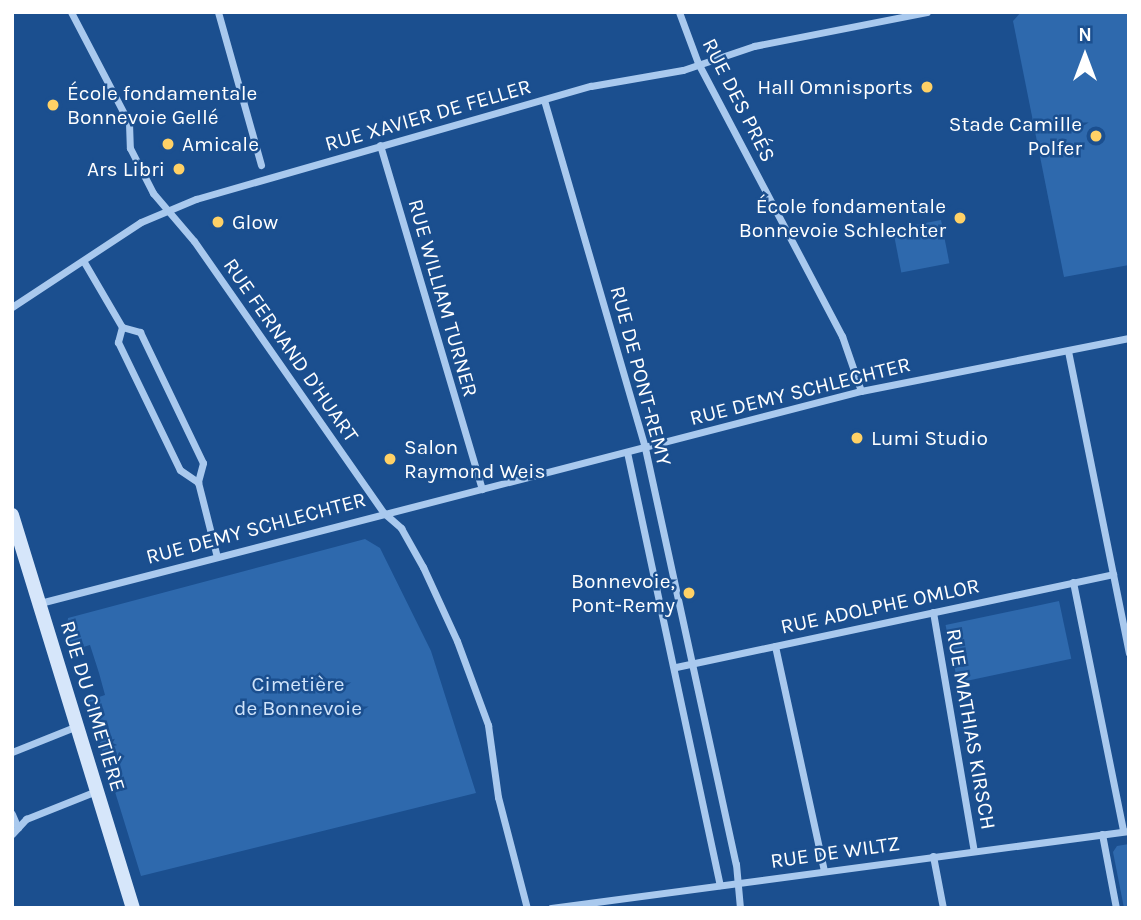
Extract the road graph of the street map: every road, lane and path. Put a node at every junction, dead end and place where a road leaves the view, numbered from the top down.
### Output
1 (71, 12) edge
2 (218, 12) edge
3 (679, 12) edge
4 (927, 12) edge
5 (698, 63) junction
6 (544, 100) junction
7 (380, 145) junction
8 (261, 165) dead end
9 (168, 208) junction
10 (84, 262) junction
11 (12, 307) edge
12 (122, 327) junction
13 (1129, 338) edge
14 (1068, 351) junction
15 (861, 391) junction
16 (645, 448) junction
17 (628, 452) junction
18 (198, 482) junction
19 (482, 489) junction
20 (384, 513) junction
21 (12, 515) edge
22 (217, 557) junction
23 (1113, 574) junction
24 (1073, 582) junction
25 (40, 603) junction
26 (933, 612) junction
27 (775, 646) junction
28 (1129, 653) edge
29 (694, 663) junction
30 (676, 667) junction
31 (78, 726) junction
32 (12, 752) edge
33 (96, 791) junction
34 (12, 814) edge
35 (15, 831) edge
36 (1126, 831) edge
37 (1102, 834) junction
38 (974, 851) junction
39 (933, 856) junction
40 (824, 871) junction
41 (735, 883) junction
42 (720, 885) junction
43 (133, 908) edge
44 (527, 908) edge
45 (551, 908) edge
46 (740, 908) edge
47 (943, 908) edge
48 (1116, 908) edge

1 - 9 street, RUE FERNAND D'HUART
2 - 8 street
3 - 5 street, RUE DES PRÉS
4 - 5 street, RUE XAVIER DE FELLER
5 - 6 street, RUE XAVIER DE FELLER
5 - 15 street, RUE DES PRÉS
6 - 7 street, RUE XAVIER DE FELLER
6 - 16 street, RUE DE PONT-REMY
7 - 9 street, RUE XAVIER DE FELLER
7 - 19 street, RUE WILLIAM TURNER
9 - 10 street, RUE XAVIER DE FELLER
9 - 20 street, RUE FERNAND D'HUART
10 - 11 street, RUE XAVIER DE FELLER
10 - 12 street
12 - 18 street
12 - 18 street
13 - 14 street, RUE DEMY SCHLECHTER
14 - 15 street, RUE DEMY SCHLECHTER
14 - 23 street
15 - 16 street, RUE DEMY SCHLECHTER
16 - 17 street, RUE DEMY SCHLECHTER
16 - 29 street, RUE DE PONT-REMY
17 - 19 street, RUE DEMY SCHLECHTER
17 - 30 street, RUE DE PONT-REMY
18 - 22 street
19 - 20 street, RUE DEMY SCHLECHTER
20 - 22 street, RUE DEMY SCHLECHTER
20 - 44 street, RUE FERNAND D'HUART
21 - 25 street, RUE DU CIMETIÈRE
22 - 25 street, RUE DEMY SCHLECHTER
23 - 24 street, RUE ADOLPHE OMLOR
23 - 28 street
24 - 26 street, RUE ADOLPHE OMLOR
24 - 36 street
25 - 31 street, RUE DU CIMETIÈRE
26 - 27 street, RUE ADOLPHE OMLOR
26 - 38 street, RUE MATHIAS KIRSCH
27 - 29 street, RUE ADOLPHE OMLOR
27 - 40 street
29 - 30 street
29 - 41 street, RUE DE PONT-REMY
30 - 42 street, RUE DE PONT-REMY
31 - 32 street
31 - 33 street, RUE DU CIMETIÈRE
33 - 35 street
33 - 43 street, RUE DU CIMETIÈRE
34 - 35 street
36 - 37 street, RUE DE WILTZ
37 - 38 street, RUE DE WILTZ
37 - 48 street
38 - 39 street, RUE DE WILTZ
39 - 40 street, RUE DE WILTZ
39 - 47 street
40 - 41 street, RUE DE WILTZ
41 - 42 street, RUE DE WILTZ
41 - 46 street, RUE DE PONT-REMY
42 - 45 street, RUE DE WILTZ

